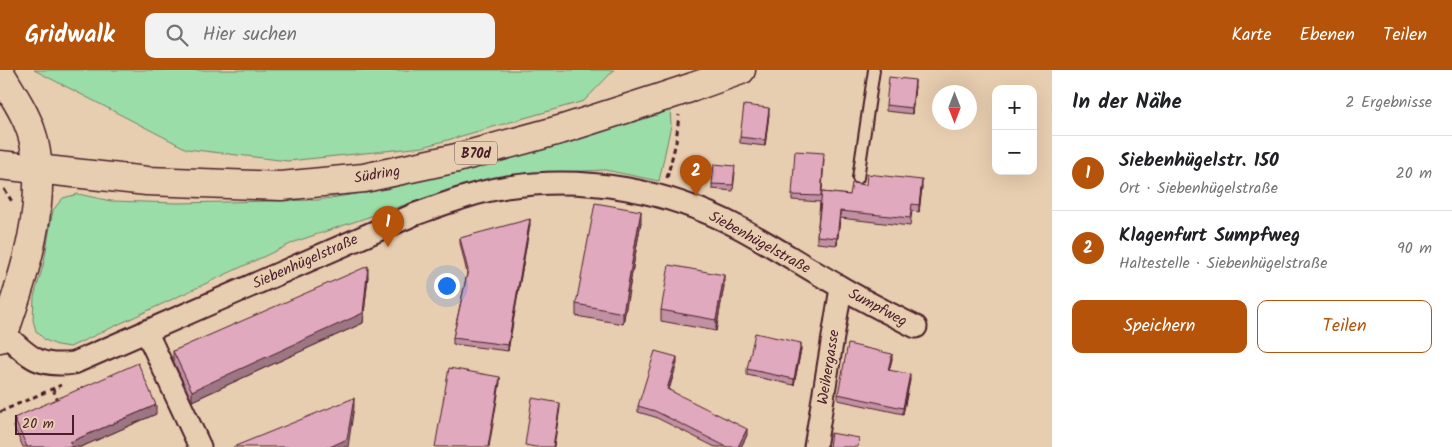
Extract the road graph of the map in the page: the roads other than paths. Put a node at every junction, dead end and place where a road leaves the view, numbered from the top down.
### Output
1 (741, 70) edge
2 (874, 70) edge
3 (0, 73) edge
4 (0, 165) edge
5 (39, 171) junction
6 (858, 178) dead end
7 (841, 288) junction
8 (916, 327) dead end
9 (146, 331) junction
10 (2, 336) edge
11 (200, 447) edge
12 (815, 447) edge

1 - 5 main road, Südring / B70d
2 - 6 lane
3 - 5 main road, Siebenhügelstraße
4 - 5 main road, Südring / B70d
5 - 10 main road, Siebenhügelstraße
7 - 8 street, Sumpfweg
7 - 9 street, Siebenhügelstraße
7 - 12 street, Weihergasse
9 - 10 street, Siebenhügelstraße
9 - 11 street

